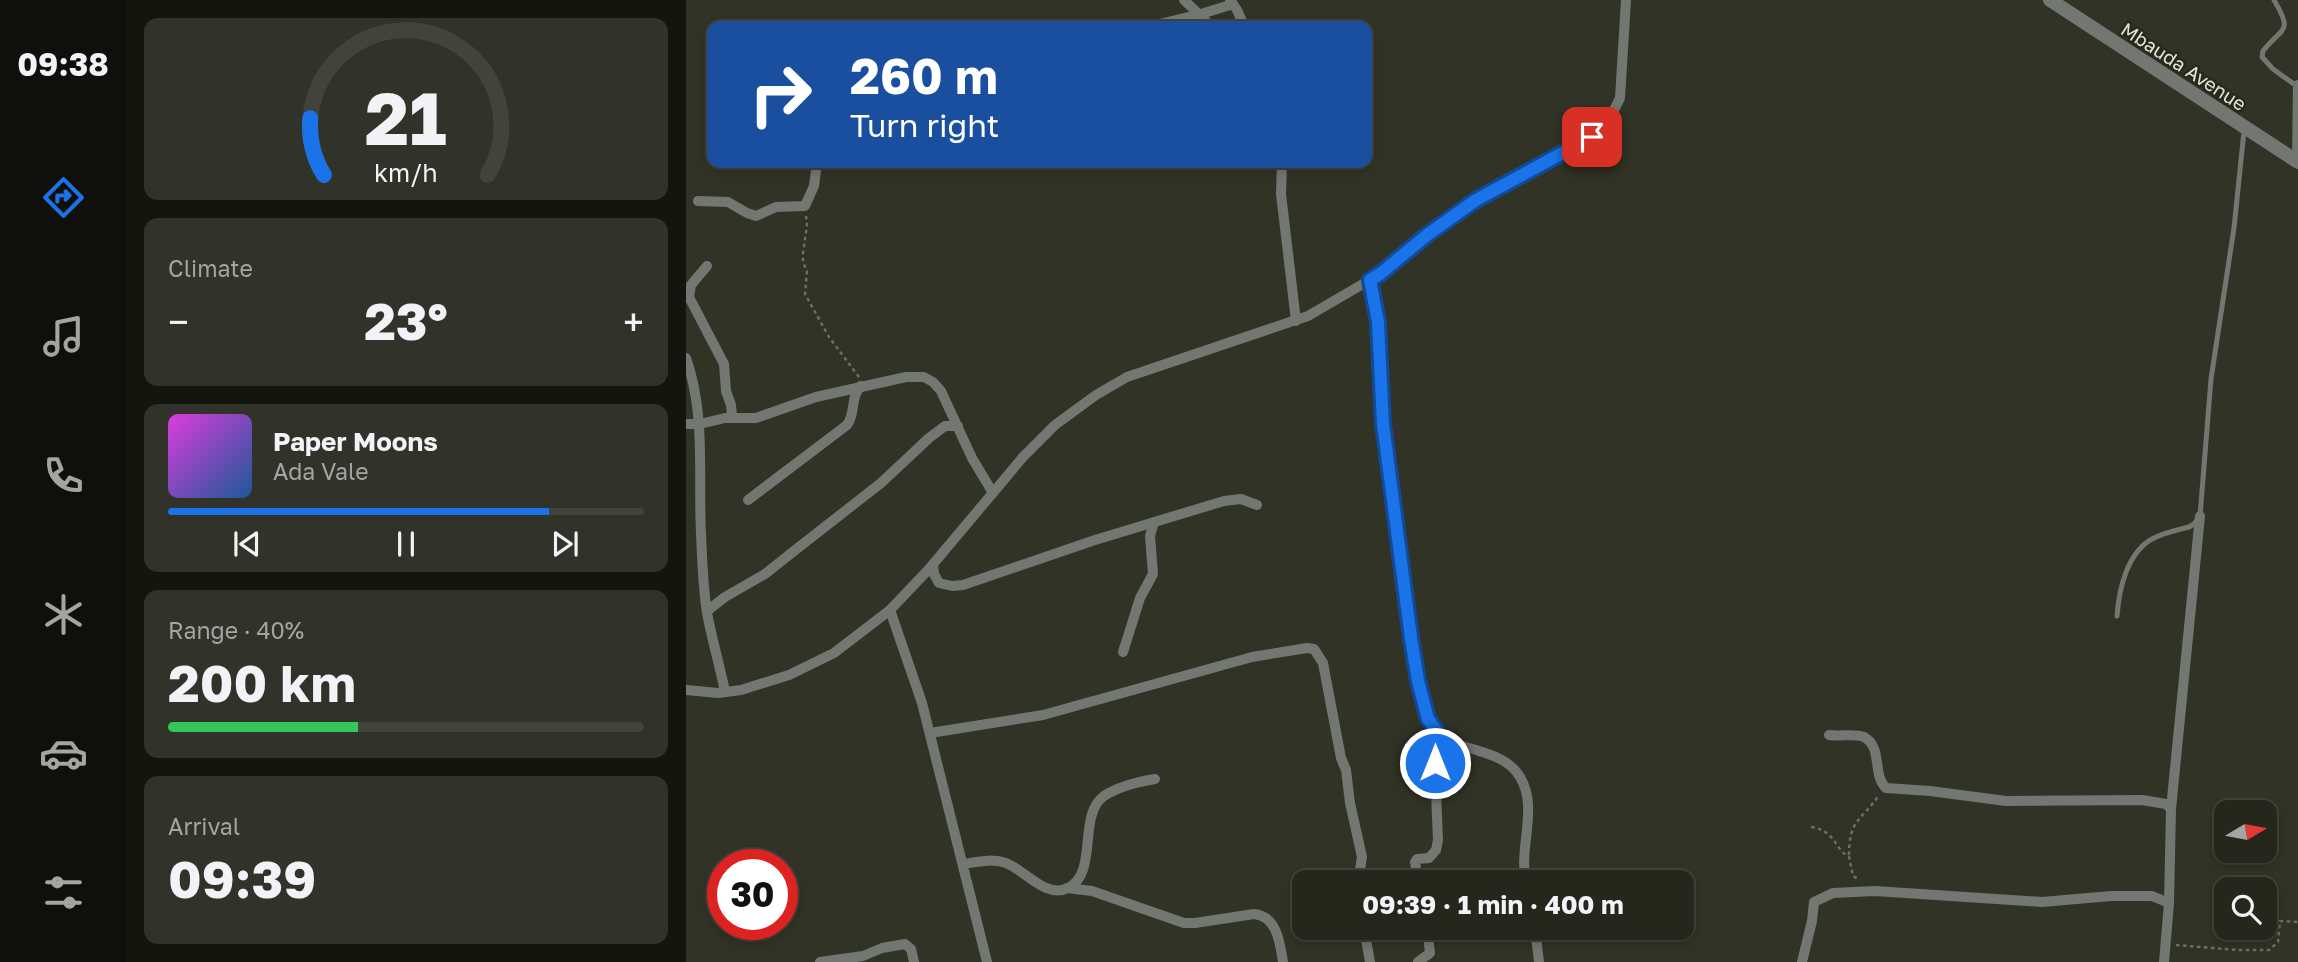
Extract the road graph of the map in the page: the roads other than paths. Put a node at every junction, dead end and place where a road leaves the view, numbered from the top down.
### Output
1 (1184, 0) edge
2 (1626, 0) edge
3 (2050, 0) edge
4 (2274, 0) edge
5 (1231, 2) edge
6 (1201, 14) junction
7 (1172, 21) edge
8 (1207, 21) edge
9 (1241, 21) edge
10 (2298, 86) edge
11 (2245, 128) junction
12 (2297, 161) edge
13 (816, 168) edge
14 (1282, 168) edge
15 (698, 201) dead end
16 (707, 266) dead end
17 (1370, 280) junction
18 (1296, 321) junction
19 (686, 358) edge
20 (862, 385) junction
21 (732, 417) junction
22 (686, 424) edge
23 (700, 424) junction
24 (958, 426) junction
25 (993, 493) junction
26 (748, 499) dead end
27 (1257, 505) dead end
28 (2200, 516) junction
29 (1154, 522) junction
30 (933, 565) junction
31 (890, 610) junction
32 (707, 611) junction
33 (2117, 616) dead end
34 (1123, 652) dead end
35 (686, 690) edge
36 (725, 692) junction
37 (1436, 730) junction
38 (930, 733) junction
39 (1829, 735) dead end
40 (1155, 779) dead end
41 (2171, 809) junction
42 (963, 864) junction
43 (1360, 870) edge
44 (1416, 870) edge
45 (1525, 870) edge
46 (1068, 888) junction
47 (2169, 902) junction
48 (1366, 940) edge
49 (1428, 940) edge
50 (1536, 940) edge
51 (820, 962) edge
52 (914, 962) edge
53 (987, 962) edge
54 (1283, 962) edge
55 (1370, 962) edge
56 (1418, 962) edge
57 (1539, 962) edge
58 (1802, 962) edge
59 (2164, 962) edge

1 - 6 street
2 - 17 street
3 - 11 street, Mbauda Avenue
4 - 10 lane
5 - 6 street
5 - 9 street
6 - 7 street
6 - 8 street
10 - 12 street
11 - 12 street, Mbauda Avenue
11 - 28 lane
13 - 15 street
14 - 18 street
16 - 21 street
17 - 18 street
17 - 37 street
18 - 25 street
19 - 23 street
20 - 21 street
20 - 24 street
20 - 26 street
21 - 23 street
22 - 23 street
23 - 32 street
24 - 25 street
24 - 32 street
25 - 30 street
27 - 29 street
28 - 33 lane
28 - 41 street
29 - 30 street
29 - 34 street
30 - 31 street
31 - 36 street
31 - 38 street
32 - 36 street
35 - 36 street
37 - 44 street
37 - 45 street
38 - 42 street
38 - 43 street
39 - 41 street
40 - 46 street
41 - 47 street
42 - 46 street
42 - 53 street
46 - 54 street
47 - 58 street
47 - 59 street
48 - 55 street
49 - 56 street
50 - 57 street
51 - 52 street

